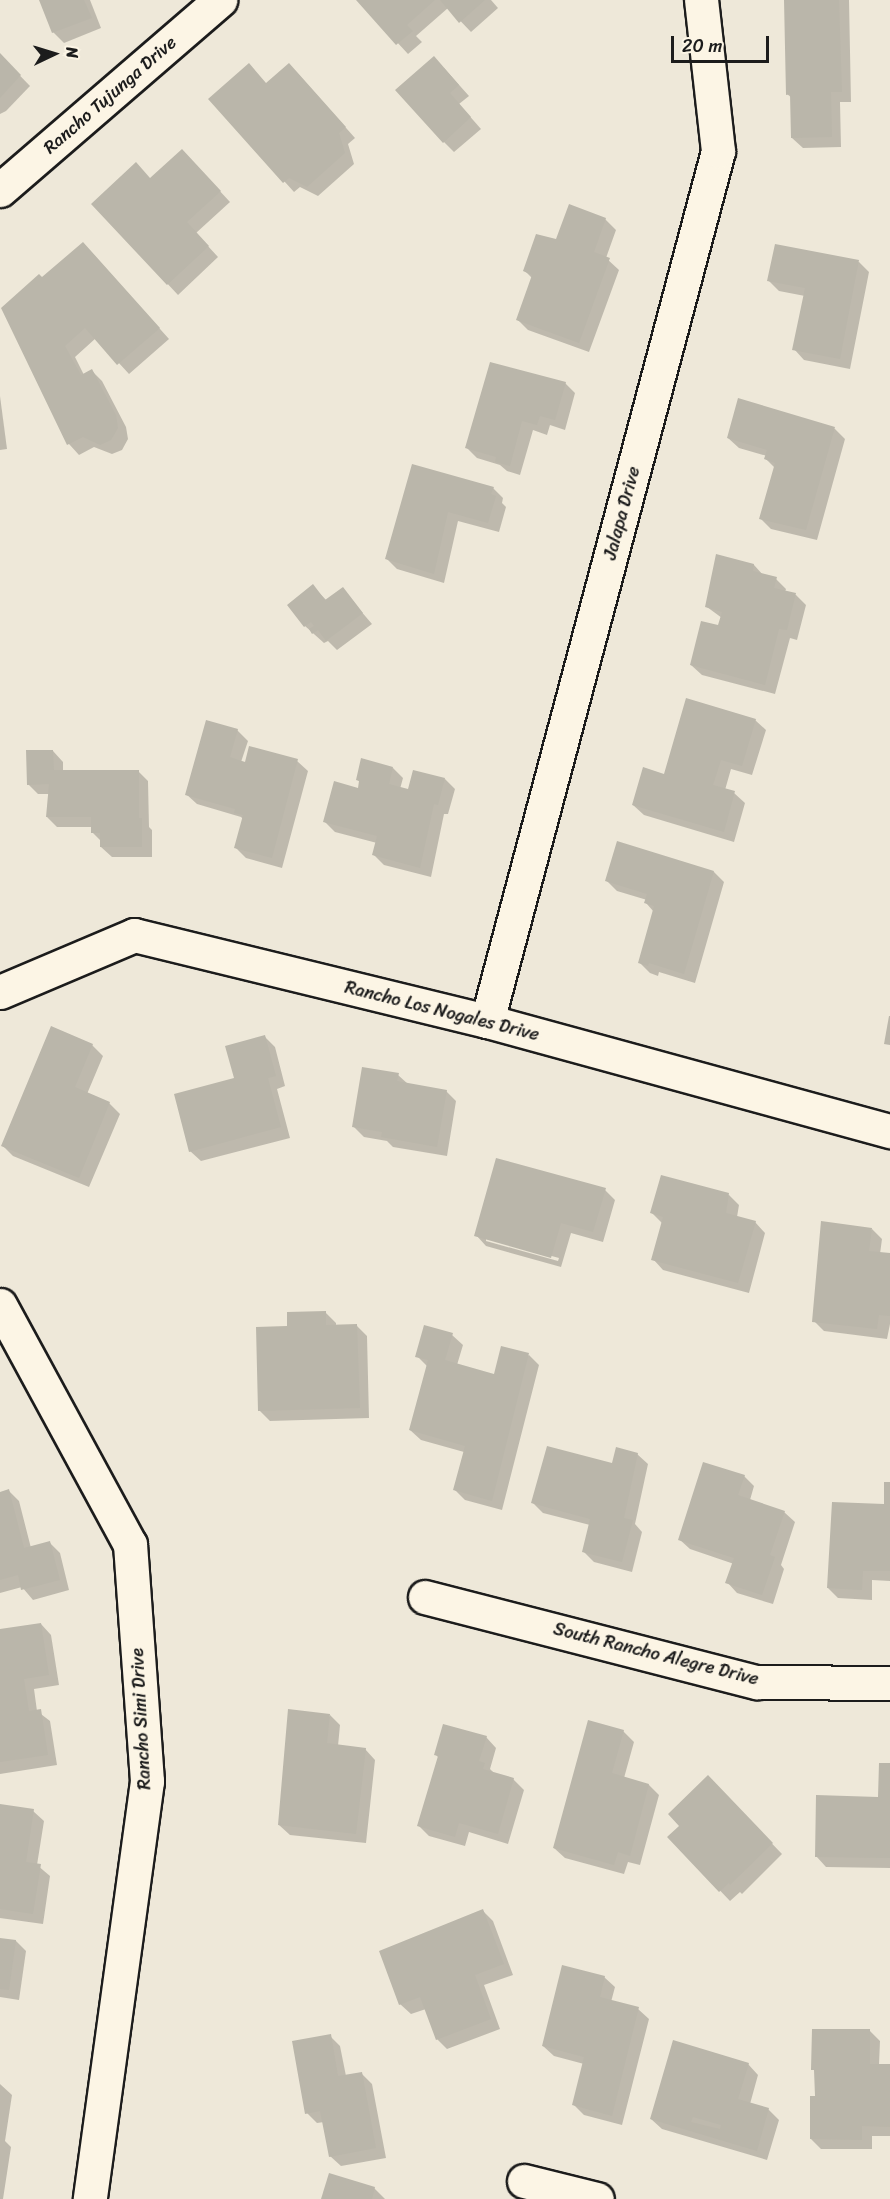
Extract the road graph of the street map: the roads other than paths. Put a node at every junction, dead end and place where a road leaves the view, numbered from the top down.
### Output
1 (220, 0) edge
2 (701, 0) edge
3 (0, 190) edge
4 (0, 992) edge
5 (487, 1022) junction
6 (890, 1131) edge
7 (0, 1305) edge
8 (425, 1597) dead end
9 (890, 1683) edge
10 (524, 2181) dead end
11 (90, 2199) edge
12 (597, 2199) edge

1 - 3 street, Rancho Tujunga Drive
2 - 5 street, Jalapa Drive
4 - 5 street, Rancho Los Nogales Drive
5 - 6 street, Rancho Los Nogales Drive
7 - 11 street, Rancho Simi Drive
8 - 9 street, South Rancho Alegre Drive
10 - 12 street

